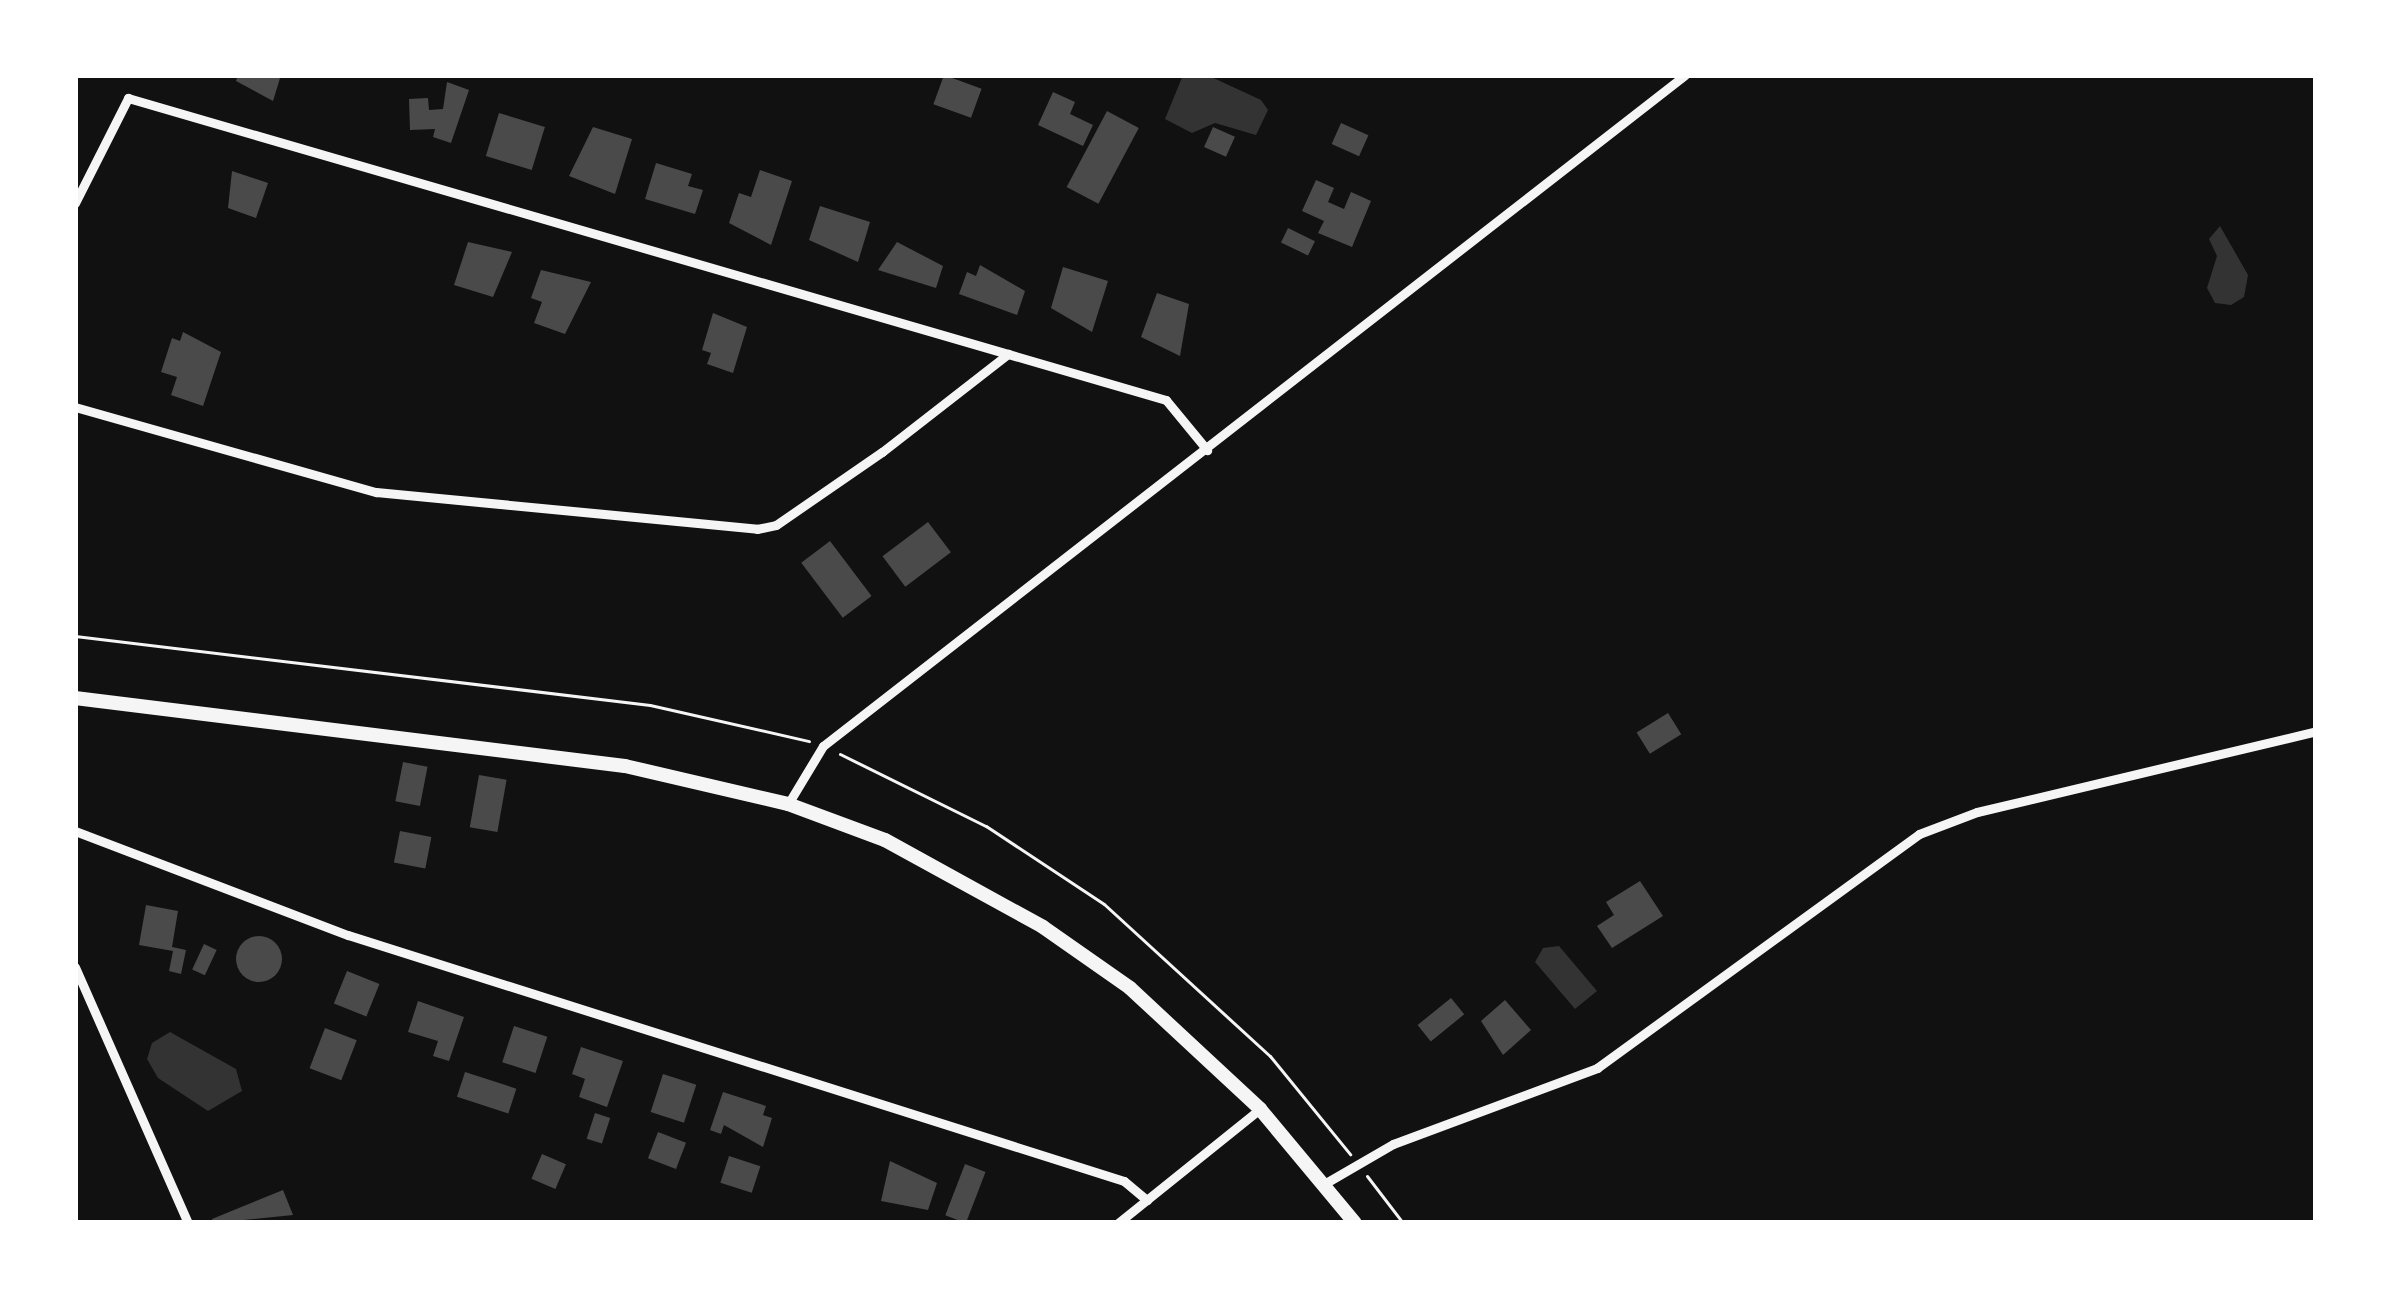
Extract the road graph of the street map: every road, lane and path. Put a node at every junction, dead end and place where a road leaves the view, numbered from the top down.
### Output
1 (1685, 75) edge
2 (75, 203) edge
3 (1008, 354) junction
4 (75, 407) edge
5 (1208, 450) junction
6 (75, 698) edge
7 (2316, 730) edge
8 (788, 804) junction
9 (75, 831) edge
10 (75, 967) edge
11 (1260, 1109) junction
12 (1324, 1184) junction
13 (1147, 1200) junction
14 (188, 1223) edge
15 (1118, 1223) edge
16 (1355, 1223) edge

1 - 5 street
2 - 3 street
3 - 4 street
3 - 5 street
5 - 8 street
6 - 8 main road
7 - 12 street
8 - 11 main road
9 - 13 street
10 - 14 street
11 - 12 main road
11 - 13 street
12 - 16 main road
13 - 15 street

